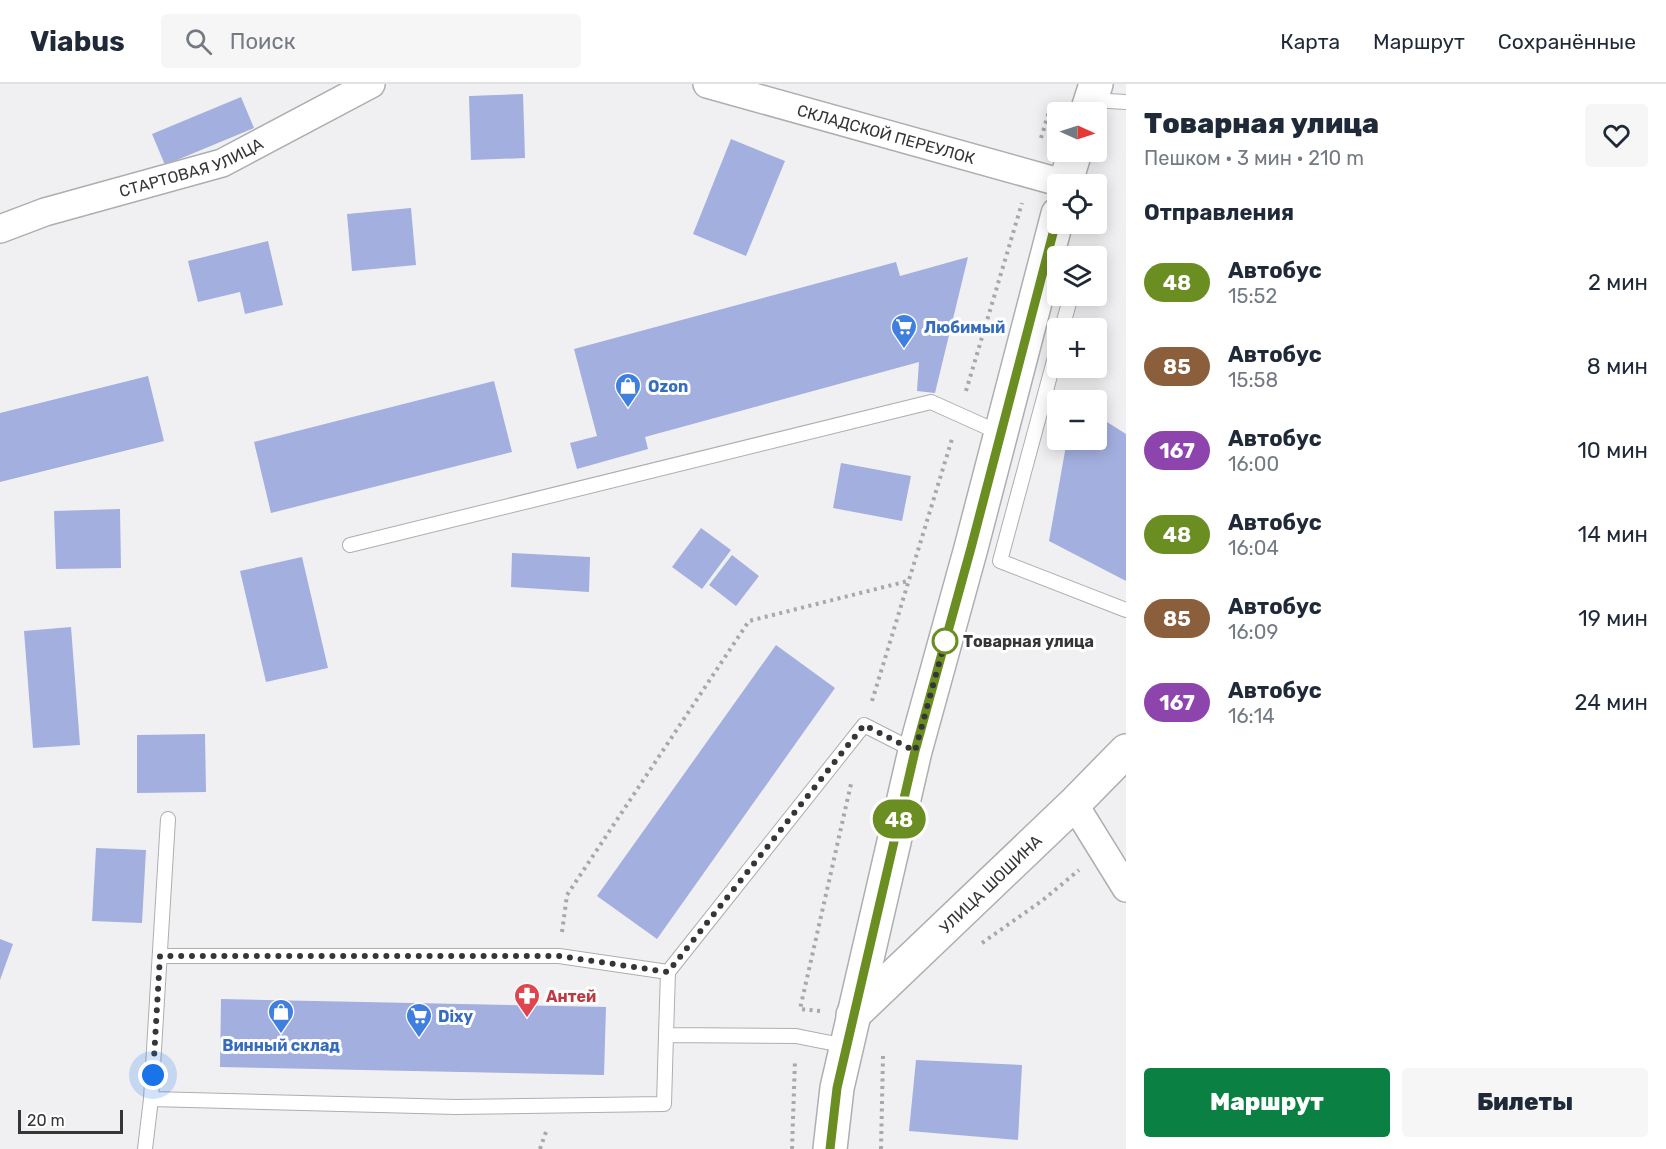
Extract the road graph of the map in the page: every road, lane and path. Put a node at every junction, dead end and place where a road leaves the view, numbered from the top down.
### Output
1 (371, 84) edge
2 (706, 84) edge
3 (1091, 99) edge
4 (1126, 102) edge
5 (1047, 179) edge
6 (0, 229) edge
7 (1053, 234) edge
8 (1049, 378) edge
9 (1000, 433) junction
10 (350, 545) dead end
11 (908, 581) dead end
12 (1126, 610) edge
13 (915, 751) junction
14 (1126, 751) edge
15 (852, 782) dead end
16 (1074, 804) junction
17 (168, 819) dead end
18 (1102, 850) junction
19 (1126, 888) edge
20 (977, 946) dead end
21 (160, 956) junction
22 (559, 956) junction
23 (668, 972) junction
24 (800, 1009) junction
25 (850, 1030) junction
26 (666, 1035) junction
27 (796, 1036) junction
28 (883, 1047) dead end
29 (151, 1099) junction
30 (146, 1149) edge
31 (792, 1149) edge
32 (830, 1149) edge
33 (881, 1149) edge

1 - 6 street, СТАРТОВАЯ УЛИЦА
2 - 5 street, СКЛАДСКОЙ ПЕРЕУЛОК
3 - 4 lane
7 - 9 main road
8 - 12 lane
9 - 10 lane
9 - 13 main road
11 - 22 path
13 - 23 lane
13 - 25 main road
14 - 16 main road, УЛИЦА ШОШИНА
15 - 24 path
16 - 18 street
16 - 25 main road, УЛИЦА ШОШИНА
17 - 21 lane
18 - 19 street
18 - 20 path
21 - 22 lane
21 - 29 lane
22 - 23 lane
23 - 26 lane
24 - 25 path
24 - 27 path
25 - 27 lane
25 - 32 main road
26 - 27 lane
26 - 29 lane
27 - 31 path
28 - 33 path
29 - 30 lane

